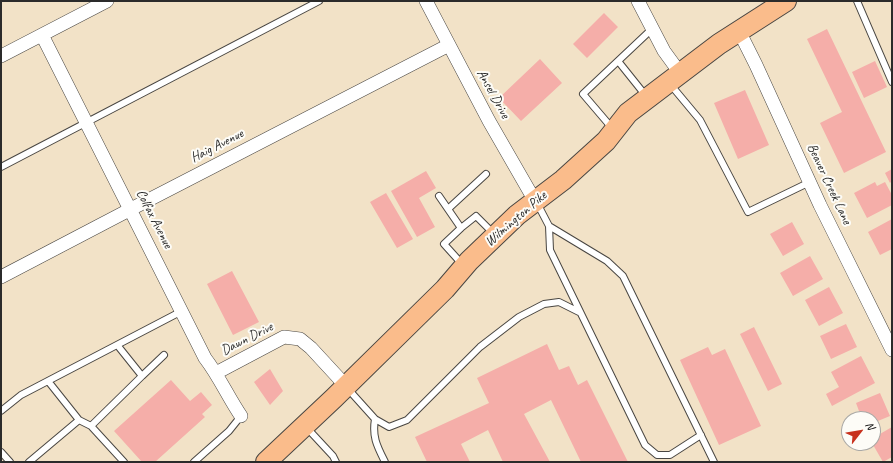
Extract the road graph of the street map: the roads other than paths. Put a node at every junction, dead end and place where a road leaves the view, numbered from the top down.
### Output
1 (107, 1) edge
2 (319, 1) edge
3 (426, 1) edge
4 (638, 1) edge
5 (786, 1) edge
6 (856, 1) edge
7 (653, 28) junction
8 (739, 31) junction
9 (42, 35) junction
10 (449, 45) junction
11 (1, 56) edge
12 (618, 62) junction
13 (674, 78) junction
14 (892, 82) edge
15 (648, 99) junction
16 (86, 123) junction
17 (614, 130) junction
18 (1, 167) edge
19 (486, 174) dead end
20 (810, 182) junction
21 (439, 196) dead end
22 (535, 201) junction
23 (131, 209) junction
24 (448, 209) junction
25 (549, 226) junction
26 (461, 228) junction
27 (496, 236) junction
28 (464, 267) junction
29 (1, 277) edge
30 (182, 312) junction
31 (579, 312) junction
32 (118, 346) junction
33 (892, 350) edge
34 (164, 356) dead end
35 (216, 373) junction
36 (142, 376) junction
37 (48, 381) junction
38 (346, 386) junction
39 (1, 412) edge
40 (241, 416) joint
41 (375, 419) junction
42 (79, 420) junction
43 (304, 425) junction
44 (92, 426) junction
45 (701, 435) junction
46 (1, 452) edge
47 (10, 462) edge
48 (29, 462) edge
49 (124, 462) edge
50 (194, 462) edge
51 (266, 462) edge
52 (336, 462) edge
53 (385, 462) edge
54 (714, 462) edge

1 - 9 street
2 - 16 lane
3 - 10 street, Ansel Drive
4 - 7 street
5 - 8 main road, Wilmington Pike
6 - 14 lane
7 - 12 lane
7 - 13 street
8 - 13 main road, Wilmington Pike
8 - 20 street, Beaver Creek Lane
9 - 11 street
9 - 16 street, Colfax Avenue
10 - 22 street, Ansel Drive
10 - 23 street, Haig Avenue
12 - 15 lane
12 - 17 lane
13 - 15 main road, Wilmington Pike
13 - 20 lane
15 - 17 main road, Wilmington Pike
16 - 18 lane
16 - 23 street, Colfax Avenue
17 - 22 main road, Wilmington Pike
19 - 24 lane
20 - 33 street, Beaver Creek Lane
21 - 24 lane
22 - 25 lane
22 - 27 main road, Wilmington Pike
23 - 29 street, Haig Avenue
23 - 30 street, Colfax Avenue
24 - 26 lane
25 - 31 lane
25 - 45 lane
26 - 27 lane
26 - 28 lane
27 - 28 main road, Wilmington Pike
28 - 38 main road, Wilmington Pike
30 - 32 lane
30 - 35 street, Colfax Avenue
31 - 41 lane
31 - 45 lane
32 - 36 lane
32 - 37 lane
34 - 36 lane
35 - 38 street, Dawn Drive
35 - 40 street, Colfax Avenue
36 - 44 lane
37 - 39 lane
37 - 42 lane
38 - 41 lane
38 - 43 main road, Wilmington Pike
40 - 50 lane
41 - 53 lane
42 - 44 lane
42 - 48 lane
43 - 51 main road, Wilmington Pike
43 - 52 lane
44 - 49 lane
45 - 54 lane
46 - 47 lane

